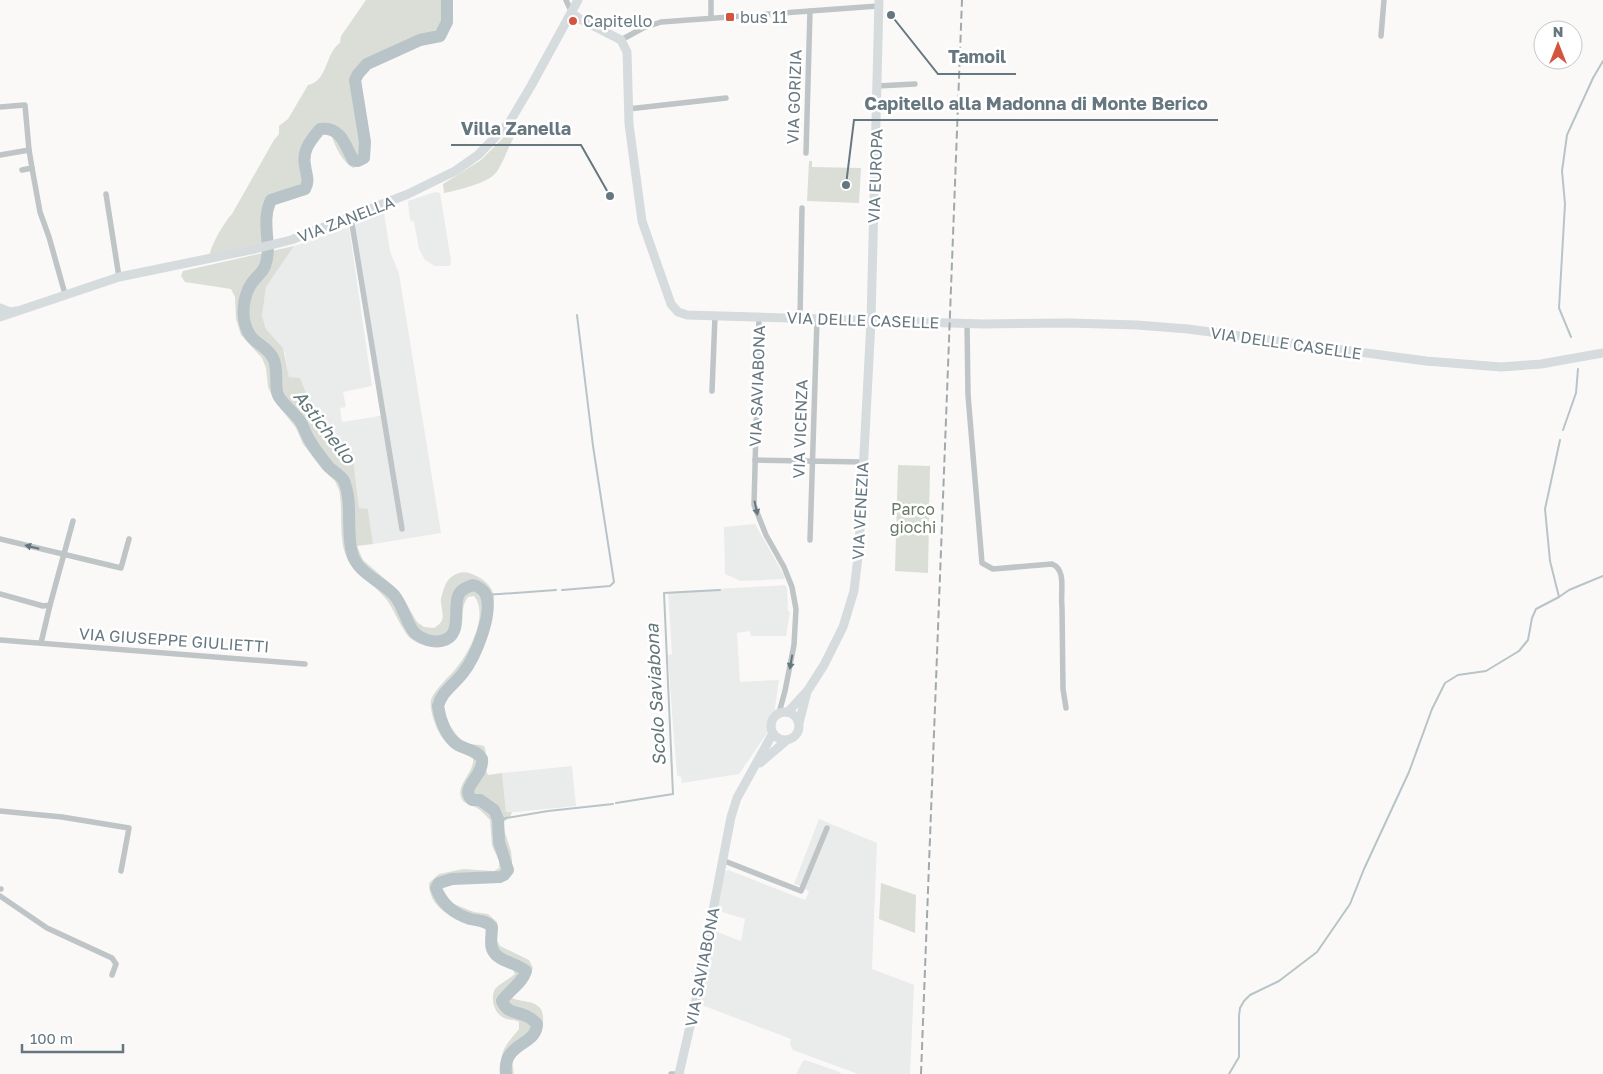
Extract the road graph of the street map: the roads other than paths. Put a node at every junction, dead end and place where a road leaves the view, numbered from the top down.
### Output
1 (566, 0) edge
2 (578, 0) edge
3 (711, 0) edge
4 (1384, 0) edge
5 (878, 3) edge
6 (810, 11) junction
7 (572, 13) junction
8 (712, 18) junction
9 (1381, 36) dead end
10 (621, 40) junction
11 (916, 84) dead end
12 (877, 86) junction
13 (726, 98) dead end
14 (0, 107) edge
15 (628, 109) junction
16 (29, 150) junction
17 (806, 153) dead end
18 (0, 155) edge
19 (32, 168) junction
20 (22, 170) dead end
21 (106, 194) dead end
22 (802, 208) dead end
23 (349, 218) junction
24 (119, 277) junction
25 (65, 294) junction
26 (0, 308) edge
27 (16, 311) junction
28 (715, 316) junction
29 (0, 317) edge
30 (759, 317) junction
31 (800, 318) junction
32 (816, 319) junction
33 (871, 321) junction
34 (967, 323) junction
35 (1603, 353) edge
36 (712, 391) dead end
37 (755, 460) junction
38 (812, 462) junction
39 (863, 462) junction
40 (73, 521) dead end
41 (402, 529) dead end
42 (129, 538) dead end
43 (0, 539) edge
44 (810, 540) dead end
45 (64, 555) junction
46 (0, 594) edge
47 (50, 605) junction
48 (0, 640) edge
49 (40, 643) junction
50 (305, 664) dead end
51 (808, 690) junction
52 (1066, 708) dead end
53 (783, 713) junction
54 (799, 723) junction
55 (773, 733) junction
56 (787, 740) junction
57 (754, 769) junction
58 (0, 811) edge
59 (827, 828) dead end
60 (722, 860) junction
61 (121, 871) dead end
62 (0, 896) edge
63 (112, 975) dead end
64 (671, 1074) edge
65 (679, 1074) edge

1 - 7 street
2 - 7 street, VIA ZANELLA
3 - 8 street
4 - 9 street
5 - 6 street
5 - 12 street, VIA EUROPA
6 - 8 street
6 - 17 street, VIA GORIZIA
7 - 10 street
7 - 23 street, VIA ZANELLA
8 - 10 street
10 - 15 street, VIA SAVIABONA
11 - 12 street
12 - 33 street, VIA EUROPA
13 - 15 street
14 - 16 street
15 - 28 street, VIA SAVIABONA
16 - 18 street
16 - 19 street
19 - 20 street
19 - 25 street
21 - 24 street
22 - 31 street
23 - 24 street, VIA ZANELLA
23 - 41 street
24 - 25 street, VIA ZANELLA
25 - 27 street, VIA ZANELLA
26 - 27 street
27 - 29 street, VIA ZANELLA
28 - 30 street, VIA SAVIABONA
28 - 36 street
30 - 31 street, VIA DELLE CASELLE
30 - 37 street, VIA SAVIABONA
31 - 32 street, VIA DELLE CASELLE
32 - 33 street, VIA DELLE CASELLE
32 - 38 street, VIA VICENZA
33 - 34 street, VIA DELLE CASELLE
33 - 39 street, VIA VENEZIA
34 - 35 street, VIA DELLE CASELLE
34 - 52 street
37 - 38 street
37 -> 53 street, VIA SAVIABONA
38 - 39 street
38 - 44 street, VIA VICENZA
39 - 51 street, VIA VENEZIA
40 - 45 street
42 - 45 street
45 -> 43 street
45 - 47 street
46 - 47 street
47 - 49 street
48 - 49 street, VIA GIUSEPPE GIULIETTI
49 - 50 street, VIA GIUSEPPE GIULIETTI
51 - 53 street, VIA VENEZIA
51 - 54 street, VIA VENEZIA
53 - 54 street
53 - 55 street, VIA SAVIABONA
54 - 56 street
55 - 56 street
55 - 57 street, VIA SAVIABONA
56 - 57 street
57 - 60 street, VIA SAVIABONA
58 - 61 street
59 - 60 street
60 - 65 street, VIA SAVIABONA
62 - 63 street
64 - 65 street, VIA SAVIABONA

